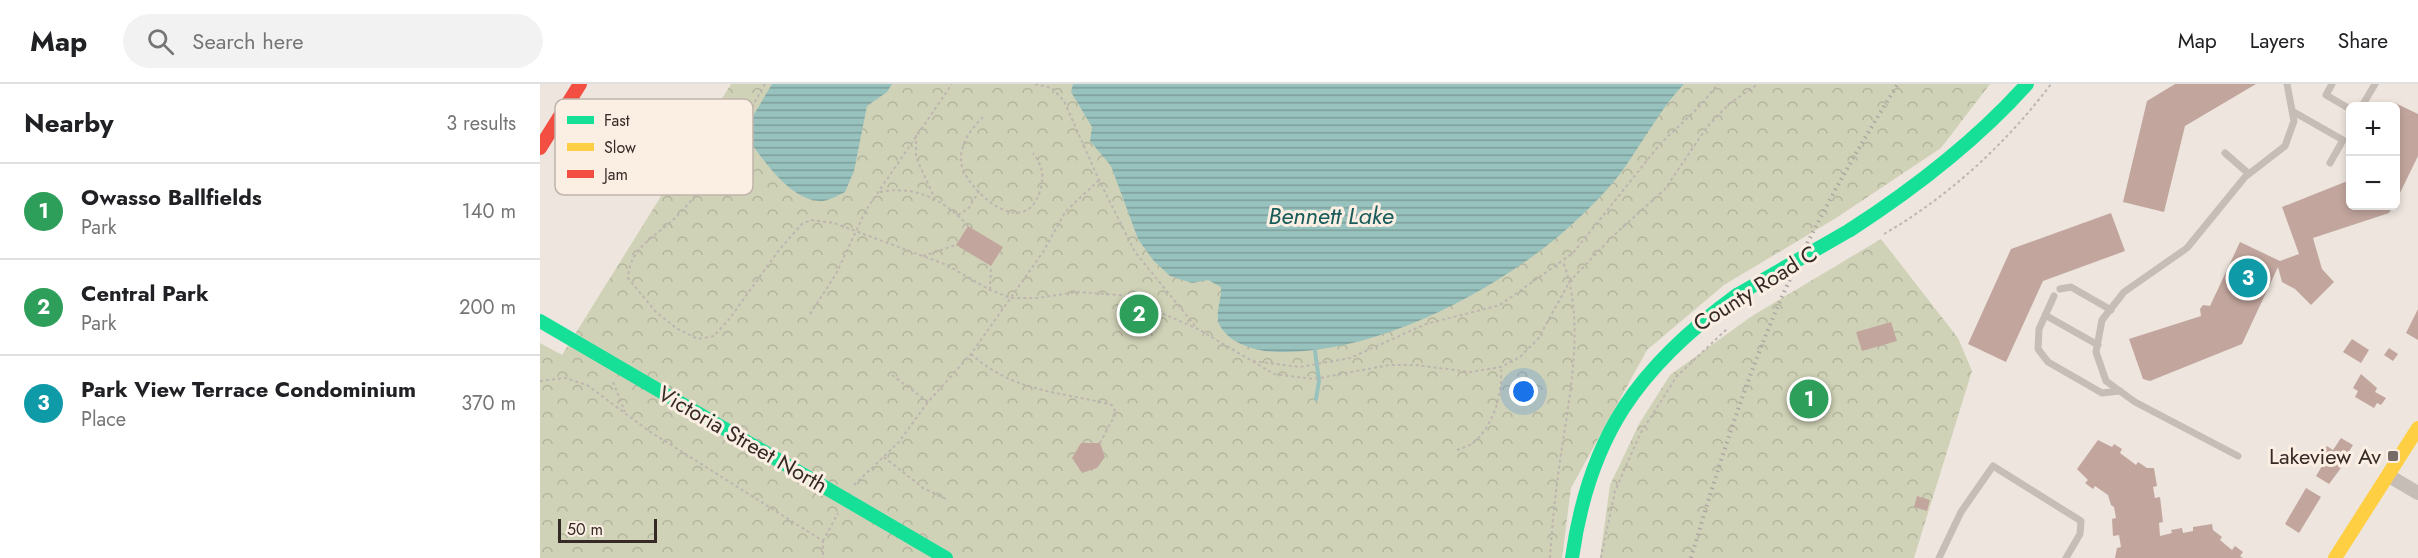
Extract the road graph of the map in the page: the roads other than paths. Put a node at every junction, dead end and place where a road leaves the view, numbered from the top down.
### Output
1 (580, 84) edge
2 (2027, 84) edge
3 (2287, 84) edge
4 (2332, 84) edge
5 (2375, 84) edge
6 (571, 99) edge
7 (2364, 102) edge
8 (2346, 107) edge
9 (2292, 111) junction
10 (555, 124) edge
11 (540, 148) edge
12 (2225, 153) dead end
13 (2330, 164) dead end
14 (2249, 174) junction
15 (2060, 289) dead end
16 (2054, 296) dead end
17 (2111, 310) junction
18 (2045, 315) junction
19 (540, 321) edge
20 (2098, 345) junction
21 (2120, 391) junction
22 (2418, 428) edge
23 (2238, 456) dead end
24 (2389, 476) junction
25 (2418, 493) edge
26 (946, 558) edge
27 (1572, 558) edge
28 (1939, 558) edge
29 (2066, 558) edge
30 (2335, 558) edge

1 - 6 street
2 - 27 street, County Road C, bridge
3 - 9 lane
4 - 8 lane
5 - 7 lane
9 - 13 lane
9 - 14 lane
10 - 11 street
12 - 14 lane
14 - 17 lane
15 - 17 lane
16 - 18 lane
17 - 20 lane
18 - 20 lane
18 - 21 lane
19 - 26 street, Victoria Street North
20 - 21 lane
21 - 23 lane
22 - 24 street
24 - 25 street
24 - 30 street
28 - 29 lane

